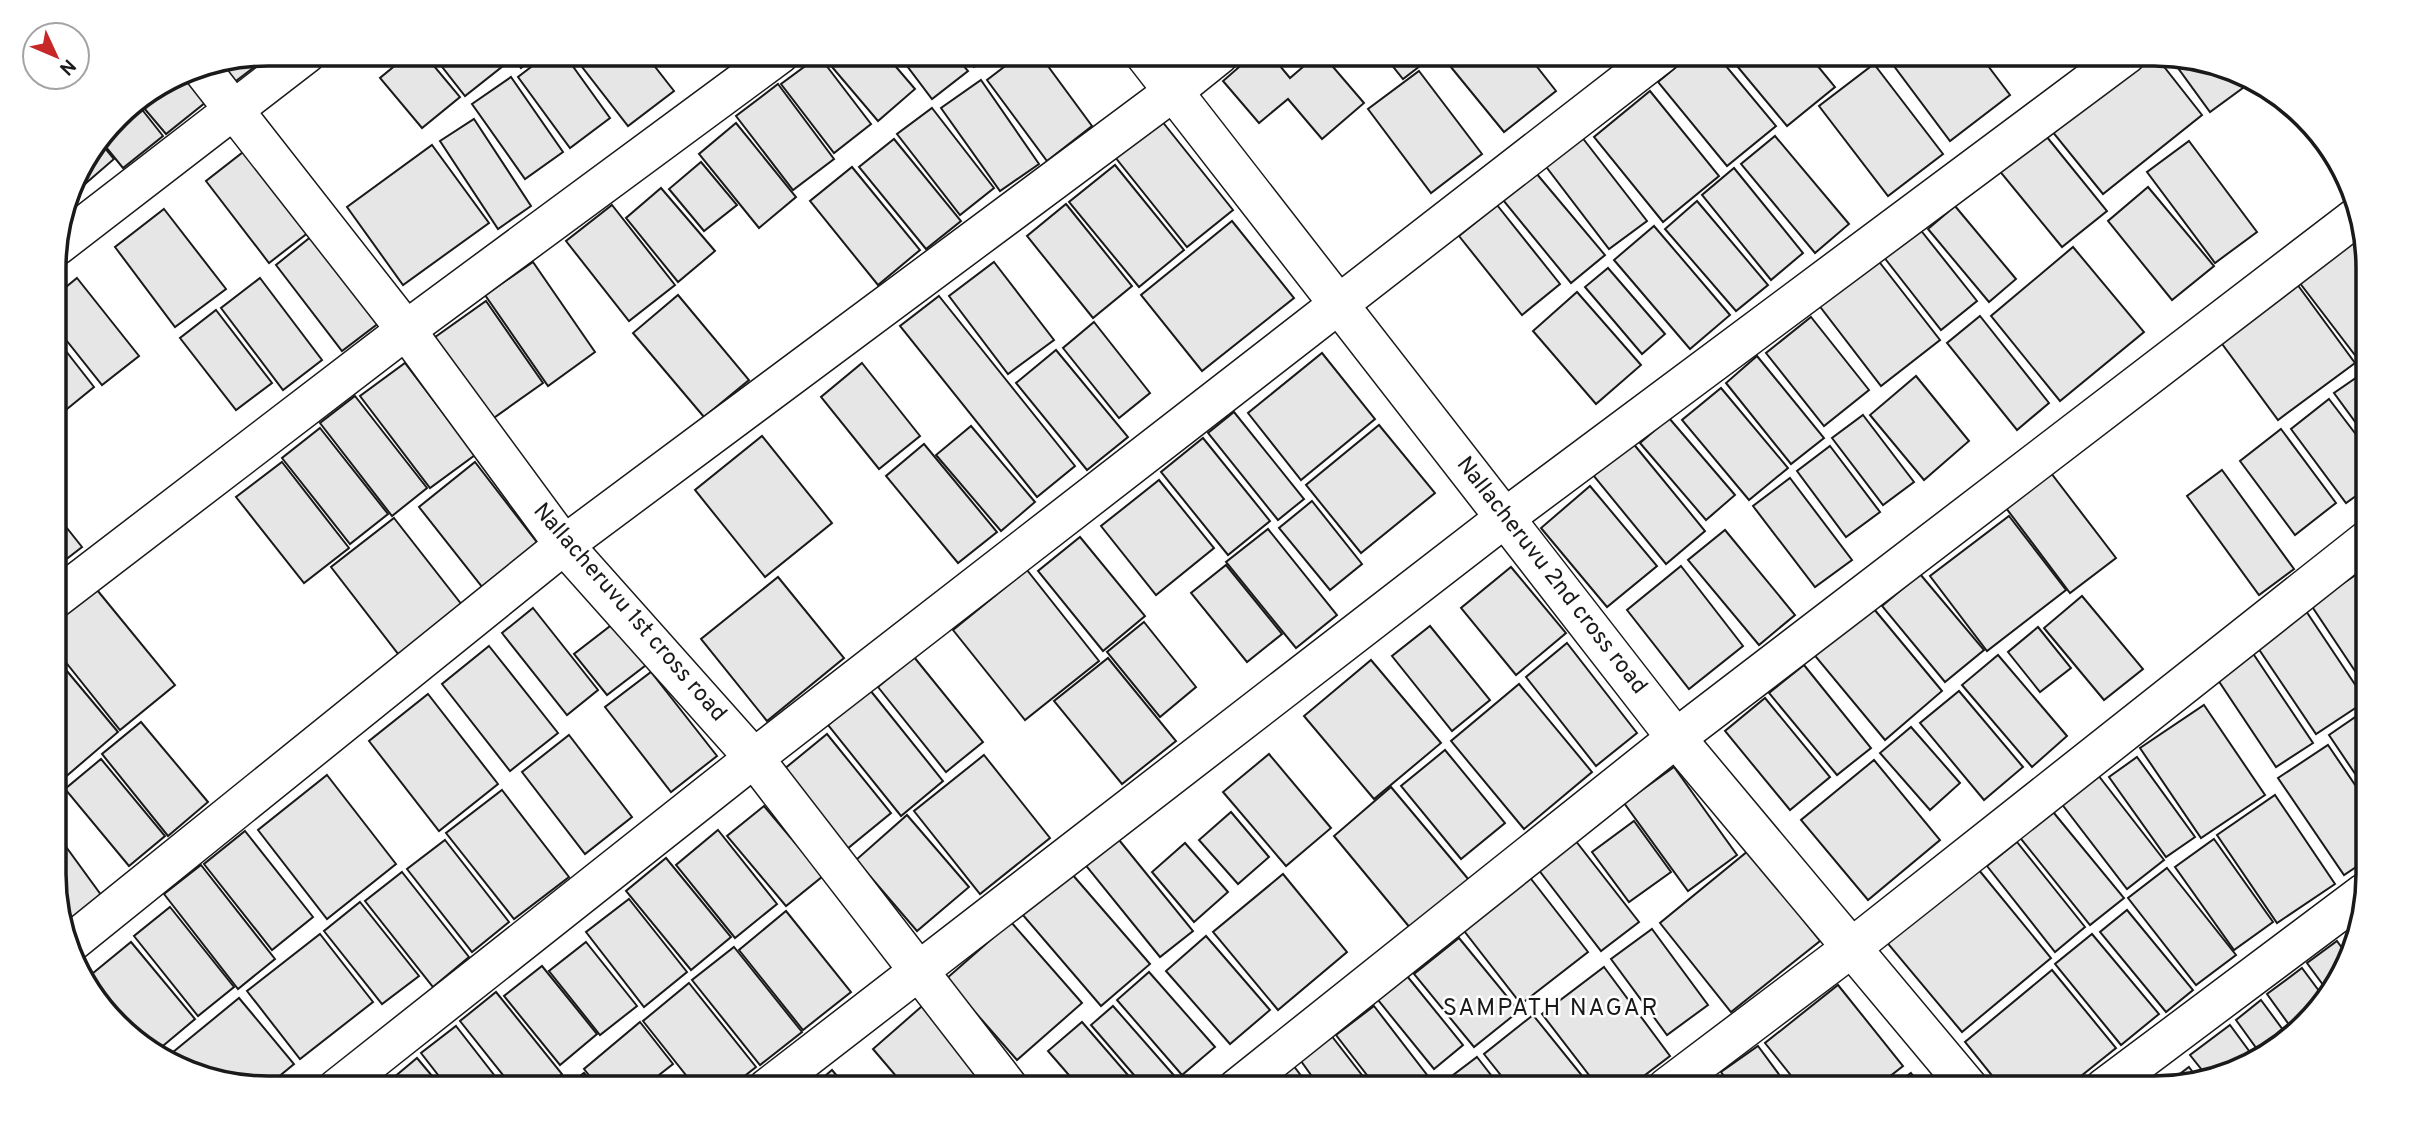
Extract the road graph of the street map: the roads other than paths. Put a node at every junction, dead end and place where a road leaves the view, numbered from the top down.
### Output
1 (289, 67) edge
2 (762, 67) edge
3 (1155, 67) edge
4 (1204, 67) edge
5 (1644, 67) edge
6 (2110, 67) edge
7 (207, 76) edge
8 (1174, 91) junction
9 (233, 111) junction
10 (2350, 222) edge
11 (69, 237) edge
12 (1339, 303) junction
13 (406, 330) junction
14 (1506, 517) junction
15 (564, 545) junction
16 (2356, 549) edge
17 (67, 590) edge
18 (1676, 738) junction
19 (754, 758) junction
20 (2354, 901) edge
21 (77, 938) edge
22 (1850, 949) junction
23 (919, 969) junction
24 (352, 1076) edge
25 (783, 1076) edge
26 (1001, 1076) edge
27 (1251, 1076) edge
28 (1682, 1076) edge
29 (1959, 1076) edge
30 (2120, 1076) edge

1 - 9 street
2 - 13 street
3 - 8 street, Nallacheruvu 2nd cross road
4 - 8 street
5 - 12 street
6 - 14 street
7 - 9 street, Nallacheruvu 1st cross road
8 - 12 street, Nallacheruvu 2nd cross road
8 - 15 street
9 - 11 street
9 - 13 street, Nallacheruvu 1st cross road
10 - 18 street
12 - 14 street, Nallacheruvu 2nd cross road
12 - 19 street
13 - 15 street, Nallacheruvu 1st cross road
13 - 17 street
14 - 18 street, Nallacheruvu 2nd cross road
14 - 23 street
15 - 19 street, Nallacheruvu 1st cross road
15 - 21 street
16 - 22 street
18 - 22 street, Nallacheruvu 2nd cross road
18 - 27 street
19 - 23 street, Nallacheruvu 1st cross road
19 - 24 street
20 - 30 street
22 - 28 street
22 - 29 street, Nallacheruvu 2nd cross road
23 - 25 street
23 - 26 street, Nallacheruvu 1st cross road

